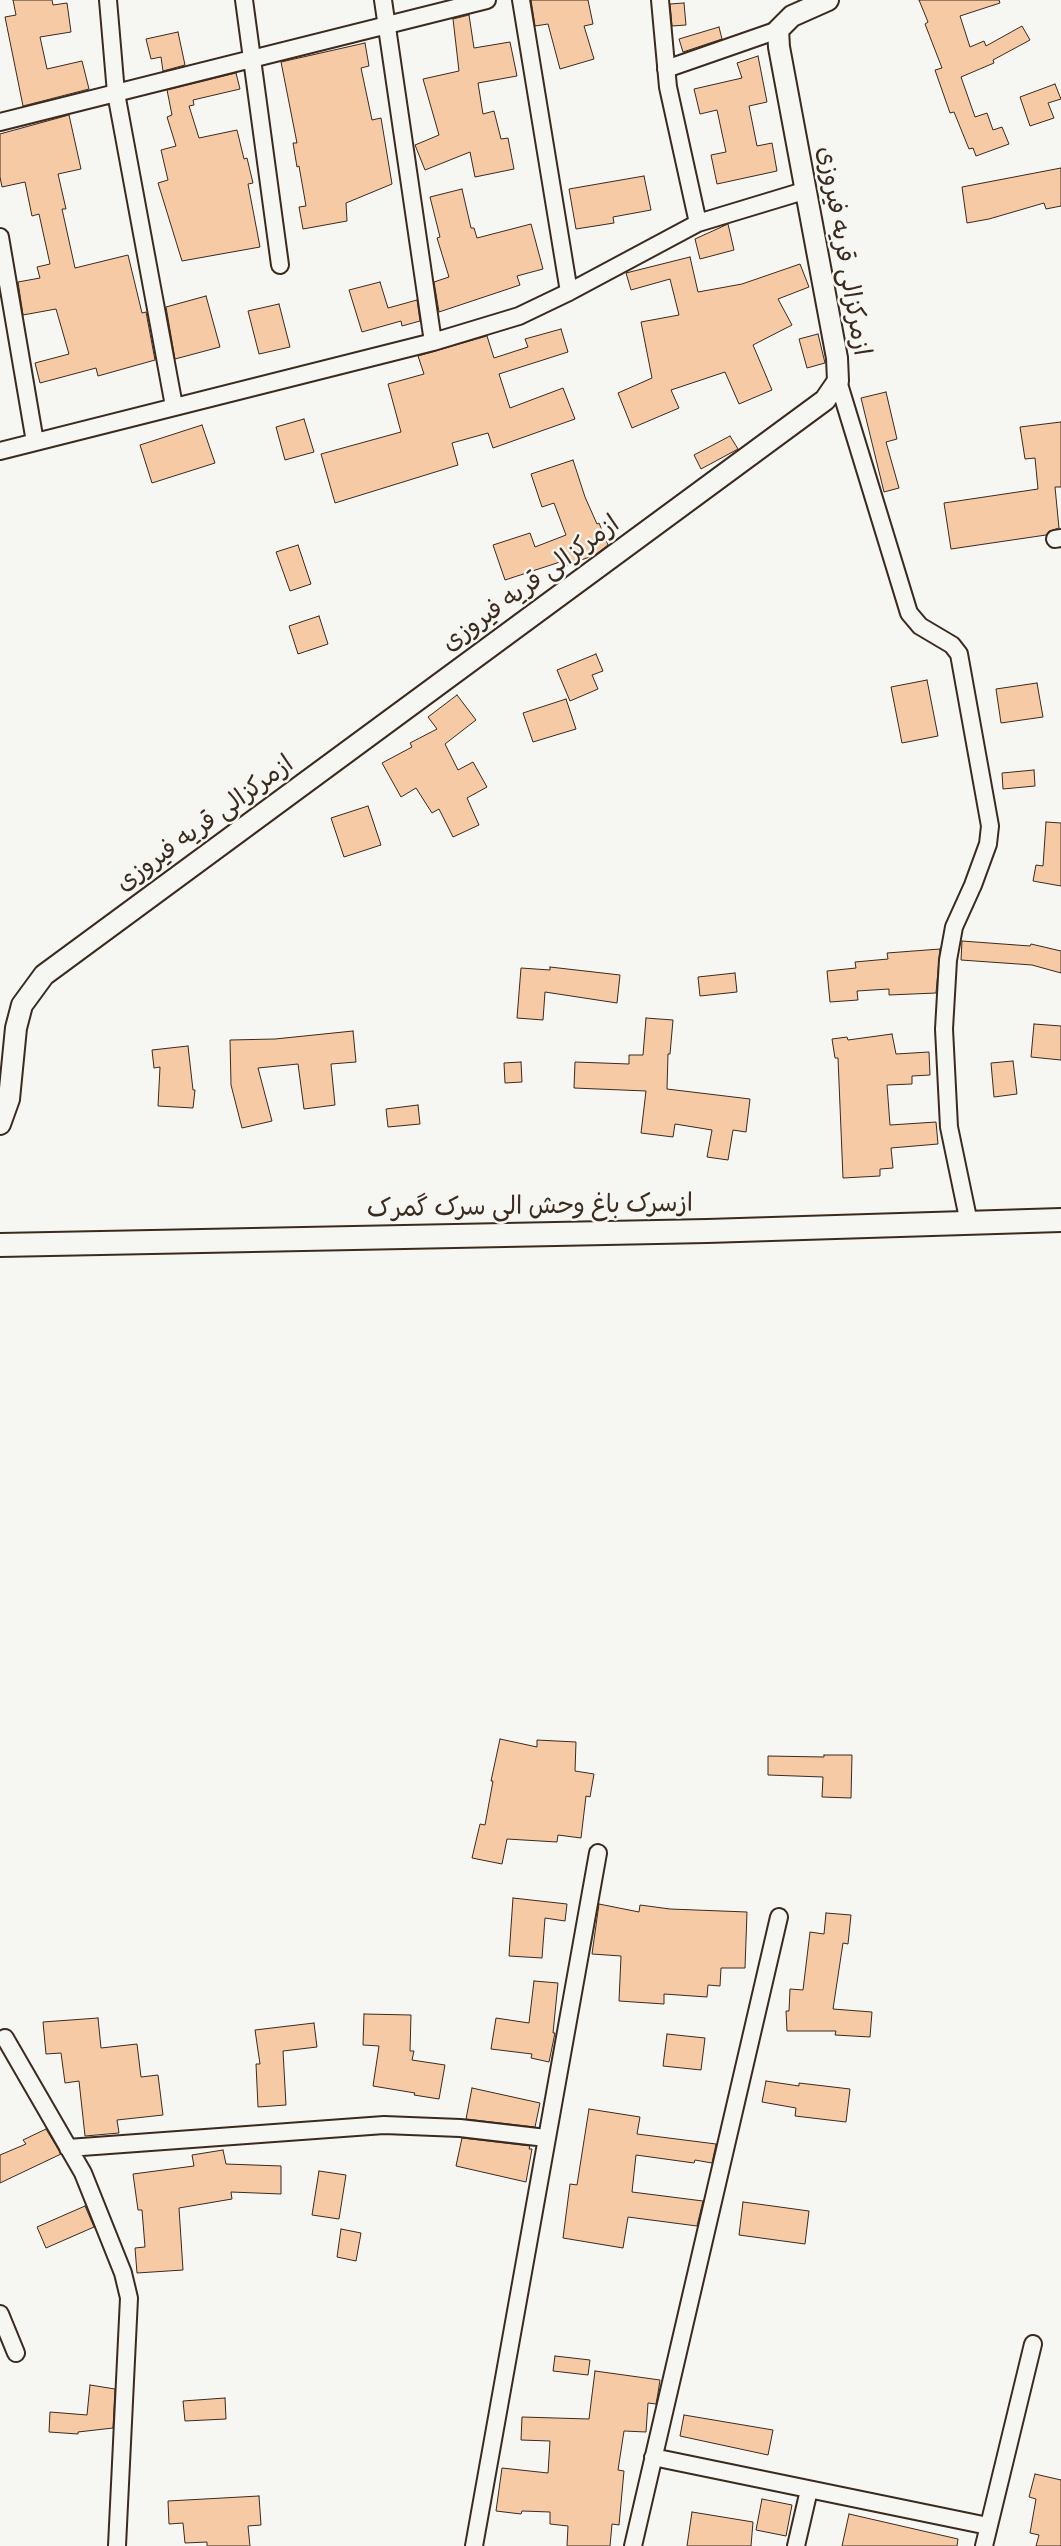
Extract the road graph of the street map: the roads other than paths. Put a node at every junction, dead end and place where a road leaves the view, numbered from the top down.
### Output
1 (108, 0) edge
2 (244, 0) edge
3 (383, 0) edge
4 (487, 0) edge
5 (521, 0) edge
6 (660, 0) edge
7 (828, 0) edge
8 (388, 25) junction
9 (778, 30) junction
10 (251, 59) junction
11 (666, 69) junction
12 (116, 93) junction
13 (0, 122) edge
14 (807, 190) junction
15 (698, 223) junction
16 (0, 237) edge
17 (280, 264) dead end
18 (569, 292) junction
19 (433, 342) junction
20 (838, 381) junction
21 (174, 406) junction
22 (35, 442) junction
23 (0, 451) edge
24 (0, 1124) edge
25 (1061, 1220) edge
26 (968, 1223) junction
27 (0, 1245) edge
28 (598, 1853) dead end
29 (779, 1917) dead end
30 (5, 2038) dead end
31 (546, 2138) junction
32 (68, 2148) junction
33 (0, 2314) edge
34 (1033, 2344) dead end
35 (16, 2354) dead end
36 (653, 2457) junction
37 (809, 2490) junction
38 (988, 2526) junction
39 (117, 2546) edge
40 (474, 2546) edge
41 (633, 2546) edge
42 (796, 2546) edge
43 (984, 2546) edge

1 - 12 street
2 - 10 street
3 - 8 street
4 - 8 street
5 - 18 street
6 - 11 street
7 - 9 street
8 - 10 street
8 - 19 street
9 - 11 street
9 - 14 street, ازمرکزالی قریه فیروزی
10 - 12 street
10 - 17 street
11 - 15 street
12 - 13 street
12 - 21 street
14 - 15 street
14 - 20 street, ازمرکزالی قریه فیروزی
15 - 18 street
16 - 22 street
18 - 19 street
19 - 21 street
20 - 24 street, ازمرکزالی قریه فیروزی
20 - 26 street
21 - 22 street
22 - 23 street
25 - 26 main road, ازسرک باغ وحش الی سرک گمرک
26 - 27 main road, ازسرک باغ وحش الی سرک گمرک
28 - 31 street
29 - 36 street
30 - 32 street
31 - 32 street
31 - 40 street
32 - 39 street
33 - 35 street
34 - 38 street
36 - 37 street
36 - 41 street
37 - 38 street
37 - 42 street
38 - 43 street

